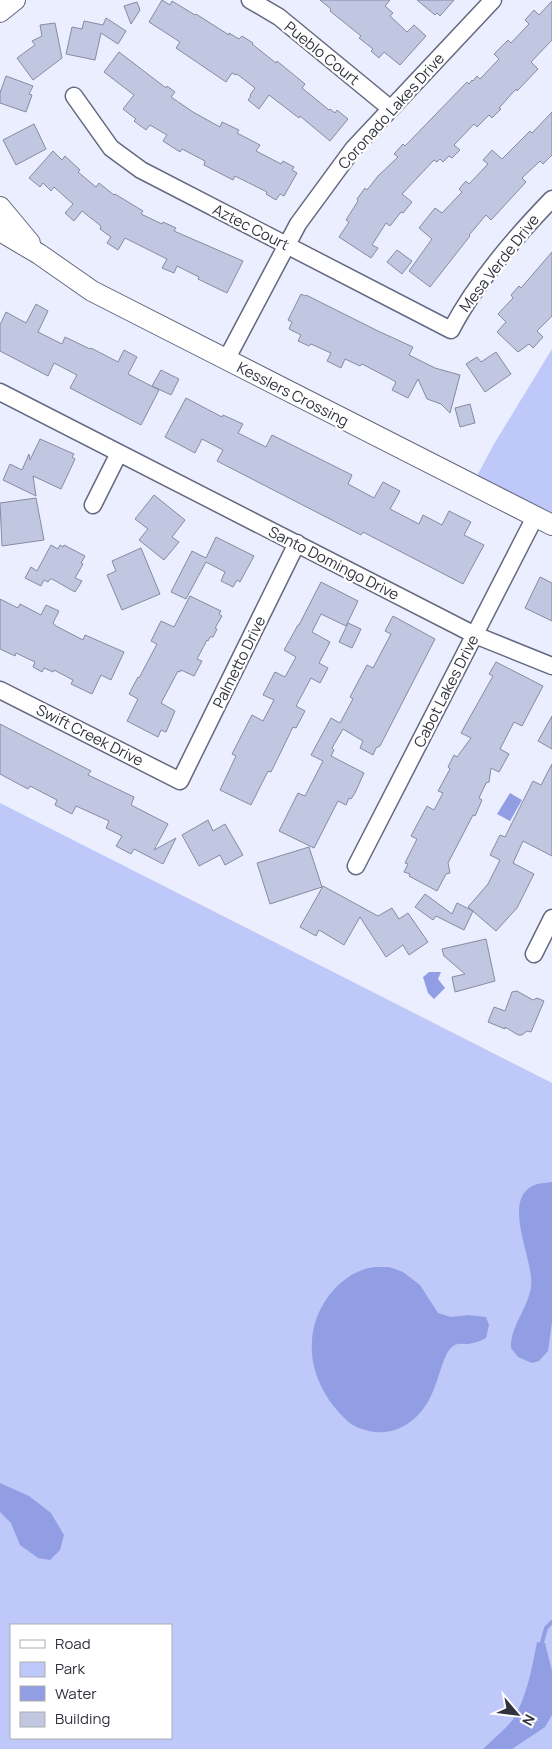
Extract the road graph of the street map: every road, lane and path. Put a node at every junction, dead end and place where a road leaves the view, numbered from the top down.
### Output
1 (15, 0) edge
2 (250, 0) edge
3 (493, 0) edge
4 (0, 12) edge
5 (74, 96) dead end
6 (391, 108) junction
7 (552, 199) edge
8 (0, 207) edge
9 (0, 231) edge
10 (286, 246) junction
11 (39, 254) junction
12 (451, 330) joint
13 (226, 360) junction
14 (0, 392) edge
15 (119, 453) junction
16 (93, 505) dead end
17 (543, 521) edge
18 (298, 543) junction
19 (475, 635) junction
20 (552, 666) edge
21 (0, 690) edge
22 (180, 781) joint
23 (356, 866) dead end
24 (552, 918) edge
25 (534, 954) dead end

1 - 4 street
2 - 6 street, Pueblo Court
3 - 6 street, Coronado Lakes Drive
5 - 10 street, Aztec Court
6 - 10 street, Coronado Lakes Drive
7 - 12 street, Mesa Verde Drive
8 - 11 street, Kesslers Crossing
9 - 11 street, Kesslers Crossing
10 - 12 street, Aztec Court
10 - 13 street, Coronado Lakes Drive
11 - 13 street, Kesslers Crossing
13 - 17 street, Kesslers Crossing
14 - 15 street, Santo Domingo Drive
15 - 16 street
15 - 18 street, Santo Domingo Drive
17 - 19 street, Cabot Lakes Drive
18 - 19 street, Santo Domingo Drive
18 - 22 street, Palmetto Drive
19 - 20 street, Santo Domingo Drive
19 - 23 street, Cabot Lakes Drive
21 - 22 street, Swift Creek Drive
24 - 25 street

